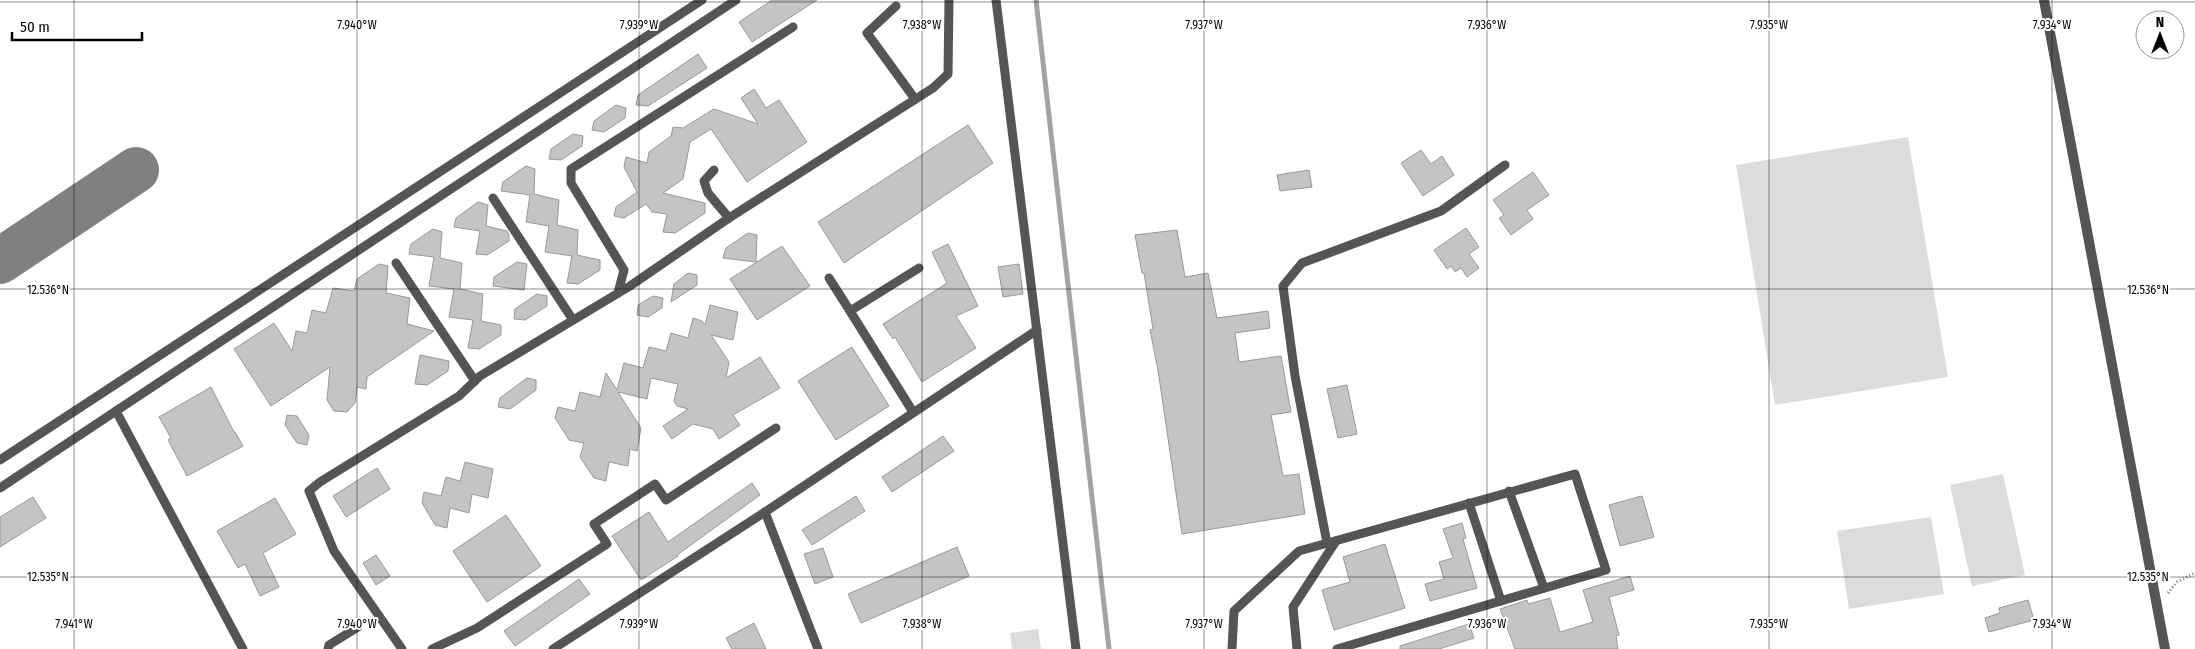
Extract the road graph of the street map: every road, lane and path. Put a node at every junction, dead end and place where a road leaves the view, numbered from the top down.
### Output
1 (702, 0) edge
2 (736, 0) edge
3 (949, 0) edge
4 (996, 0) edge
5 (2044, 0) edge
6 (896, 6) dead end
7 (793, 27) dead end
8 (915, 99) junction
9 (1505, 165) dead end
10 (714, 170) dead end
11 (493, 198) dead end
12 (730, 218) junction
13 (396, 263) dead end
14 (918, 268) dead end
15 (829, 278) dead end
16 (618, 293) junction
17 (850, 311) junction
18 (573, 320) junction
19 (1037, 330) junction
20 (475, 381) junction
21 (116, 411) junction
22 (913, 412) junction
23 (776, 428) dead end
24 (0, 460) edge
25 (0, 488) edge
26 (1509, 492) junction
27 (1469, 503) junction
28 (765, 512) junction
29 (1331, 542) junction
30 (2195, 573) edge
31 (1544, 588) junction
32 (1501, 601) junction
33 (2157, 604) junction
34 (358, 627) dead end
35 (243, 649) edge
36 (328, 649) edge
37 (402, 649) edge
38 (432, 649) edge
39 (553, 649) edge
40 (818, 649) edge
41 (1076, 649) edge
42 (1232, 649) edge
43 (1297, 649) edge
44 (1338, 649) edge
45 (2165, 649) edge

1 - 24 lane
2 - 21 lane
3 - 8 lane
4 - 19 lane
5 - 33 street
6 - 8 lane
7 - 16 lane
8 - 12 lane
9 - 29 lane
10 - 12 lane
11 - 18 lane
12 - 16 lane
13 - 20 lane
14 - 17 lane
15 - 17 lane
16 - 18 lane
17 - 22 lane
18 - 20 lane
19 - 22 lane
19 - 41 lane
20 - 37 lane
21 - 25 lane
21 - 35 lane
22 - 28 lane
23 - 38 lane
26 - 27 lane
26 - 31 lane
26 - 31 lane
27 - 29 lane
27 - 32 lane
28 - 39 lane
28 - 40 lane
29 - 42 lane
29 - 43 lane
30 - 33 path
31 - 32 lane
32 - 44 lane
33 - 45 street
34 - 36 lane

